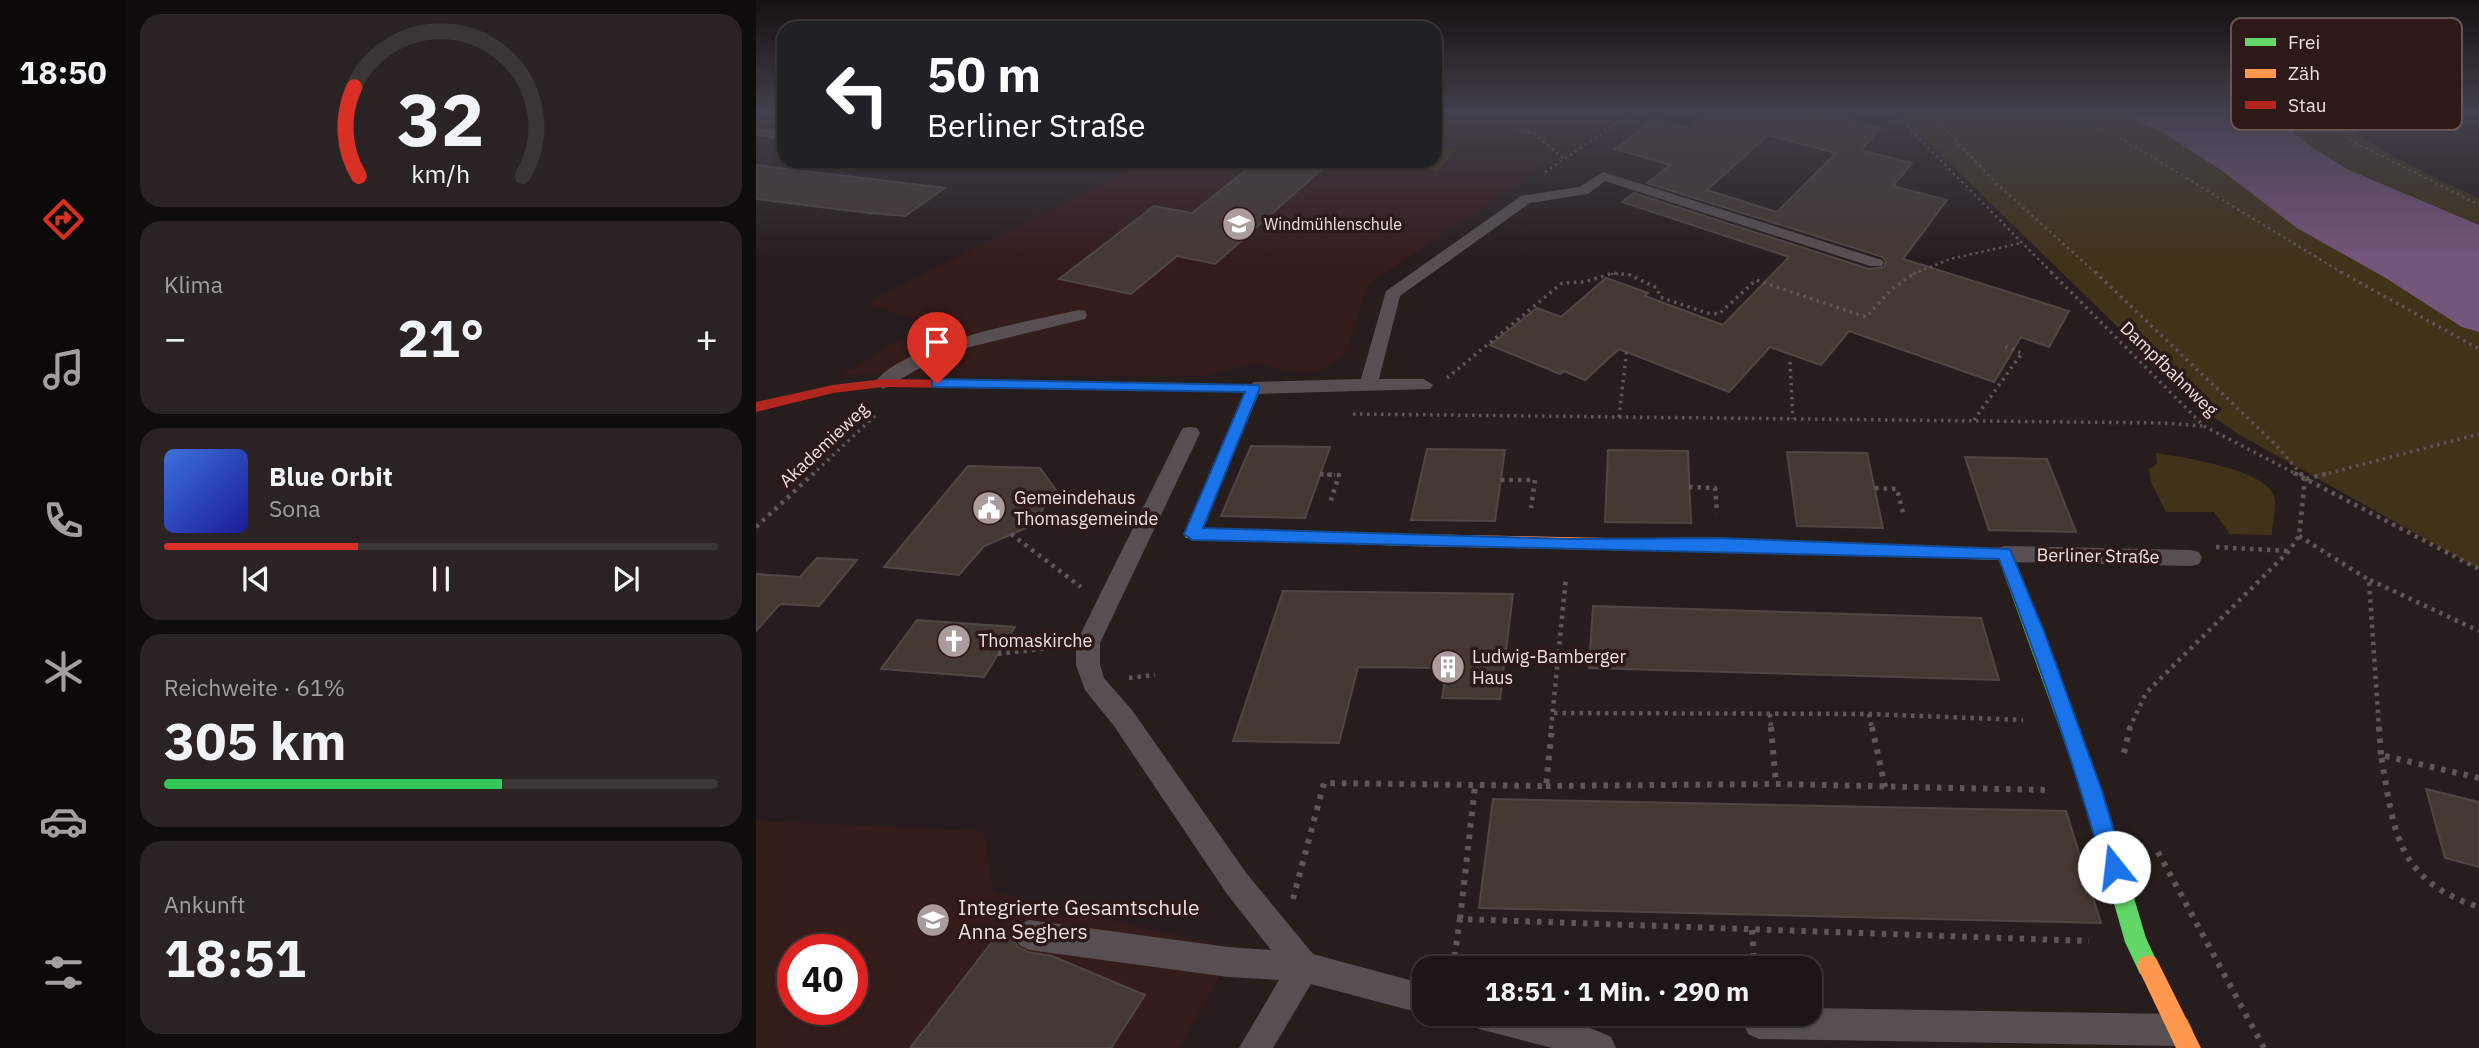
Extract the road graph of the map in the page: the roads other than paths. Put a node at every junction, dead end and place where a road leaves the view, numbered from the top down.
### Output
1 (1876, 263) dead end
2 (1079, 315) dead end
3 (883, 383) junction
4 (1369, 385) junction
5 (1424, 385) road end
6 (1254, 388) junction
7 (756, 407) edge
8 (1190, 433) dead end
9 (2200, 552) road end
10 (2005, 554) junction
11 (1028, 934) dead end
12 (1304, 967) junction
13 (1412, 996) edge
14 (1822, 1025) edge
15 (1528, 1026) edge
16 (2184, 1039) edge
17 (1255, 1048) edge
18 (1600, 1048) edge

1 - 4 lane
2 - 3 lane
3 - 6 street
3 - 7 street
4 - 5 lane
4 - 6 lane
6 - 10 street, Berliner Straße
8 - 12 lane
9 - 10 lane, Berliner Straße
10 - 16 street, Berliner Straße
11 - 12 lane
12 - 13 lane
12 - 17 lane
14 - 16 lane
15 - 18 lane

